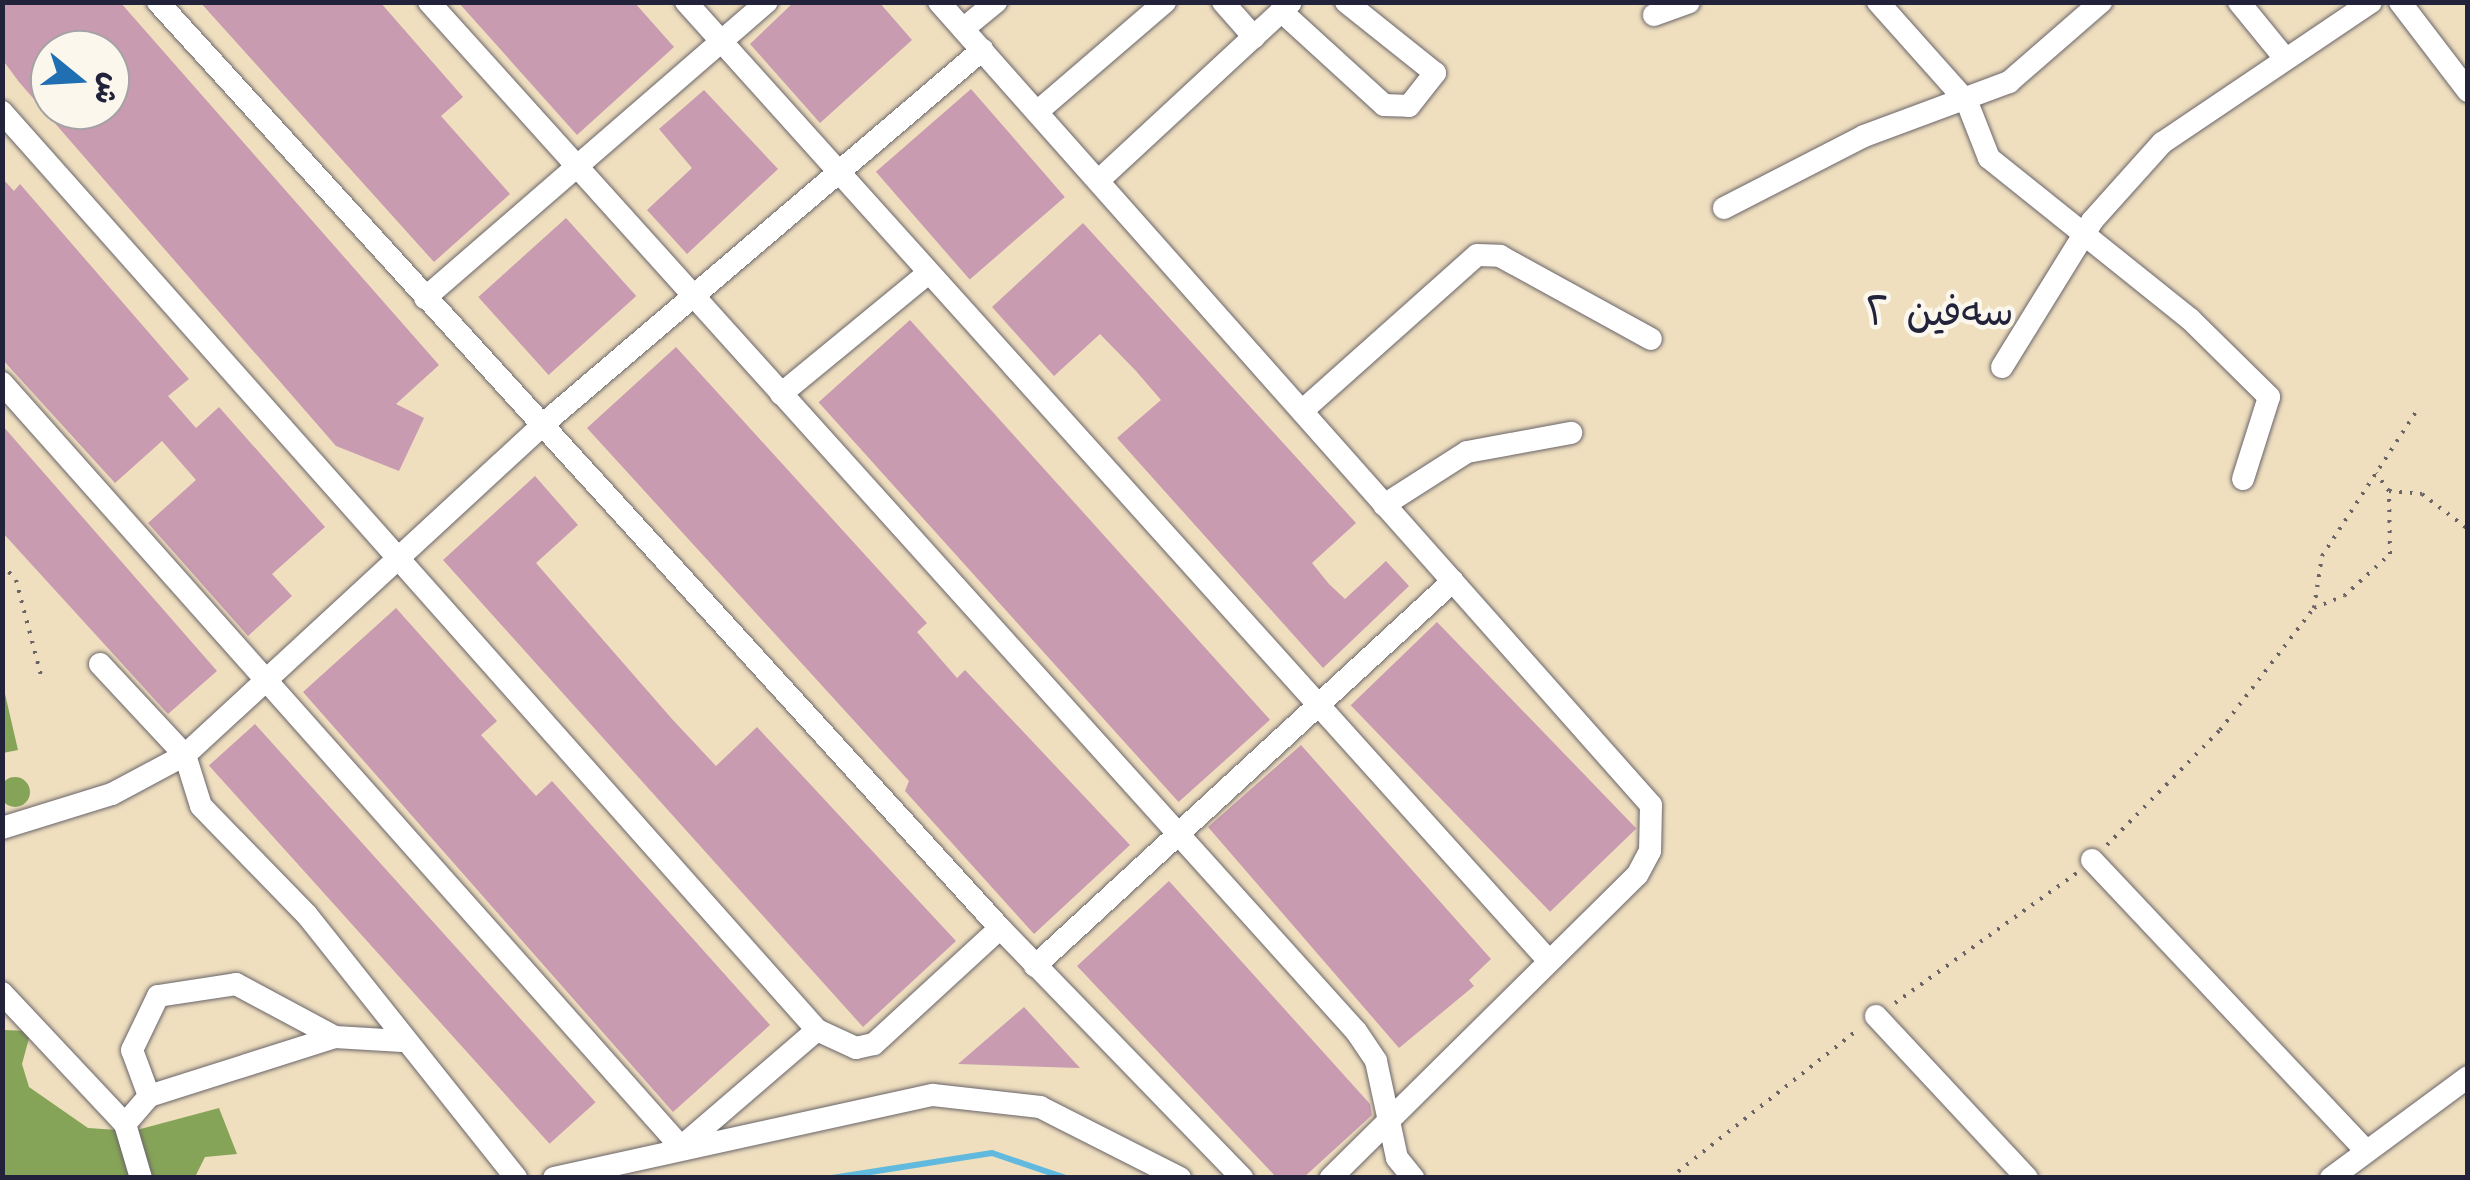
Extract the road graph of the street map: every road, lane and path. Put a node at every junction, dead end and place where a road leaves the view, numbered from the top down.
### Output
1 (158, 2) edge
2 (429, 2) edge
3 (686, 2) edge
4 (767, 2) edge
5 (940, 2) edge
6 (996, 2) edge
7 (1165, 2) edge
8 (1223, 2) edge
9 (1346, 2) edge
10 (1688, 2) edge
11 (1878, 2) edge
12 (2102, 2) edge
13 (2239, 2) edge
14 (2371, 2) edge
15 (2400, 2) edge
16 (1286, 7) edge
17 (2072, 12) edge
18 (1654, 14) dead end
19 (963, 29) junction
20 (1254, 37) junction
21 (724, 45) junction
22 (982, 50) junction
23 (2283, 56) junction
24 (2468, 91) edge
25 (1967, 102) junction
26 (2, 112) edge
27 (1037, 112) junction
28 (578, 168) junction
29 (837, 173) junction
30 (1098, 181) junction
31 (1724, 208) dead end
32 (2084, 236) junction
33 (926, 274) junction
34 (693, 296) junction
35 (425, 298) junction
36 (1651, 339) dead end
37 (2002, 367) dead end
38 (2, 384) edge
39 (781, 394) junction
40 (2417, 410) dead end
41 (1302, 411) junction
42 (540, 426) junction
43 (1571, 433) dead end
44 (2375, 472) junction
45 (2244, 480) dead end
46 (2389, 491) junction
47 (1384, 504) junction
48 (2468, 529) edge
49 (395, 560) junction
50 (2, 564) edge
51 (1453, 581) junction
52 (2314, 608) junction
53 (100, 664) dead end
54 (42, 679) dead end
55 (257, 680) junction
56 (1315, 709) junction
57 (185, 754) junction
58 (2, 828) edge
59 (1178, 834) junction
60 (2092, 860) junction
61 (1000, 928) junction
62 (1550, 961) junction
63 (1035, 966) junction
64 (2, 993) edge
65 (1876, 1016) junction
66 (817, 1030) junction
67 (335, 1037) junction
68 (402, 1041) junction
69 (2468, 1078) edge
70 (149, 1096) junction
71 (1391, 1116) junction
72 (125, 1124) junction
73 (682, 1147) junction
74 (2362, 1147) junction
75 (140, 1178) edge
76 (516, 1178) edge
77 (554, 1178) edge
78 (1180, 1178) edge
79 (1242, 1178) edge
80 (1330, 1178) edge
81 (1413, 1178) edge
82 (1670, 1178) edge
83 (2027, 1178) edge
84 (2331, 1178) edge

1 - 35 street
2 - 28 street
3 - 21 street
4 - 21 street
5 - 19 street
6 - 19 street
7 - 27 street
8 - 20 street
9 - 16 street
10 - 18 street
11 - 25 street
12 - 17 street
13 - 23 street
14 - 23 street
15 - 24 street
16 - 20 street
17 - 25 street
19 - 22 street
20 - 30 street
21 - 28 street
21 - 29 street
22 - 27 street
22 - 29 street
23 - 32 street
25 - 31 street
25 - 32 street
26 - 49 street
27 - 30 street
28 - 34 street
28 - 35 street
29 - 33 street
29 - 34 street
30 - 41 street
32 - 37 street
32 - 45 street
33 - 39 street
33 - 56 street
34 - 39 street
34 - 42 street
35 - 42 street
36 - 41 street
38 - 55 street
39 - 59 street
40 - 44 path
41 - 47 street
42 - 49 street
42 - 61 street
43 - 47 street
44 - 46 path
44 - 52 path
46 - 48 path
46 - 52 path
47 - 51 street
49 - 55 street
49 - 66 street
50 - 54 path
51 - 56 street
51 - 62 street
52 - 60 path
53 - 57 street
55 - 57 street
55 - 73 street
56 - 59 street
56 - 62 street
57 - 58 street
57 - 68 street
59 - 63 street
59 - 71 street
60 - 65 path
60 - 74 street
61 - 63 street
61 - 66 street
62 - 71 street
63 - 79 street
64 - 72 street
65 - 82 path
65 - 83 street
66 - 73 street
67 - 68 street
67 - 70 street
67 - 70 street
68 - 76 street
69 - 74 street
70 - 72 street
71 - 80 street
71 - 81 street
72 - 75 street
73 - 77 street
73 - 78 street
74 - 84 street

